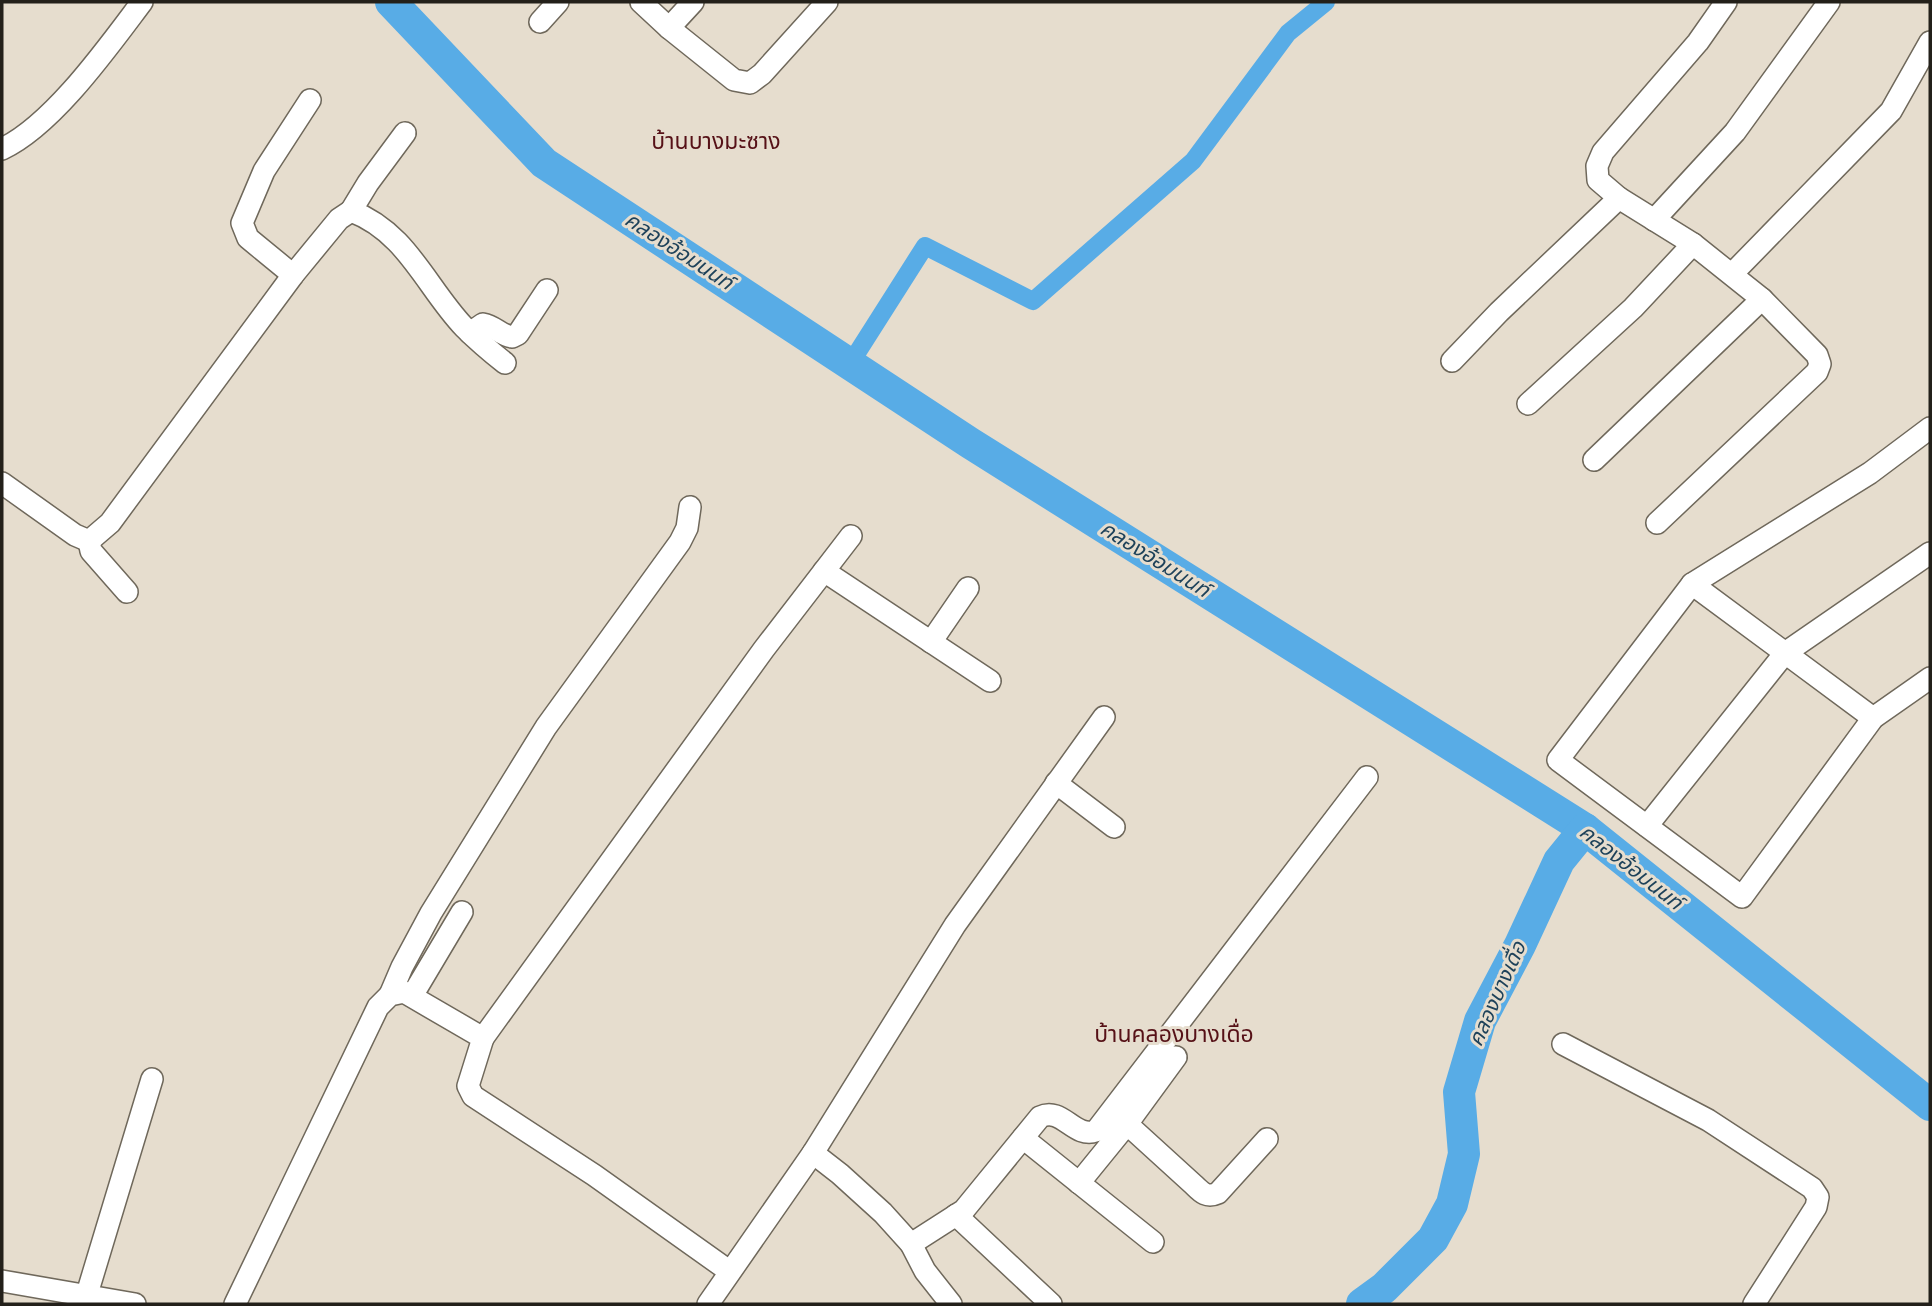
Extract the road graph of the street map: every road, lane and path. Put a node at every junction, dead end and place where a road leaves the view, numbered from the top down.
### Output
1 (558, 2) edge
2 (641, 2) edge
3 (693, 2) edge
4 (827, 2) edge
5 (1726, 2) edge
6 (1829, 2) edge
7 (136, 4) edge
8 (540, 22) dead end
9 (669, 29) junction
10 (1930, 42) edge
11 (310, 100) dead end
12 (405, 133) dead end
13 (2, 149) edge
14 (1619, 198) junction
15 (351, 211) junction
16 (1654, 220) junction
17 (1693, 244) junction
18 (1732, 274) junction
19 (293, 275) junction
20 (547, 290) dead end
21 (1762, 299) junction
22 (470, 333) junction
23 (1452, 361) dead end
24 (505, 363) dead end
25 (1528, 404) dead end
26 (1930, 428) edge
27 (1594, 460) dead end
28 (2, 483) edge
29 (691, 508) dead end
30 (1657, 523) dead end
31 (851, 536) dead end
32 (89, 541) junction
33 (1930, 553) edge
34 (824, 571) junction
35 (1692, 584) junction
36 (968, 588) dead end
37 (127, 592) dead end
38 (931, 642) junction
39 (1785, 653) junction
40 (1930, 678) edge
41 (990, 681) dead end
42 (1104, 716) dead end
43 (1873, 718) junction
44 (1367, 777) dead end
45 (1056, 783) junction
46 (1114, 827) dead end
47 (1647, 827) junction
48 (462, 912) dead end
49 (390, 995) junction
50 (412, 996) junction
51 (483, 1038) junction
52 (1563, 1044) dead end
53 (1175, 1057) dead end
54 (152, 1079) dead end
55 (1127, 1124) junction
56 (1023, 1139) junction
57 (1267, 1139) dead end
58 (813, 1153) junction
59 (1079, 1183) junction
60 (956, 1215) junction
61 (1153, 1242) dead end
62 (911, 1244) junction
63 (729, 1271) junction
64 (2, 1281) edge
65 (87, 1294) junction
66 (135, 1304) edge
67 (235, 1304) edge
68 (708, 1304) edge
69 (951, 1304) edge
70 (1051, 1304) edge
71 (1754, 1304) edge

1 - 8 street
2 - 9 street
3 - 9 street
4 - 9 street
5 - 14 street
6 - 16 street
7 - 13 street
10 - 18 street
11 - 19 street
12 - 15 street
14 - 16 street
14 - 23 street
15 - 19 street
15 - 22 street
16 - 17 street
17 - 18 street
17 - 25 street
18 - 21 street
19 - 32 street
20 - 22 street
21 - 27 street
21 - 30 street
22 - 24 street
26 - 35 street
28 - 32 street
29 - 49 street
31 - 34 street
32 - 37 street
33 - 39 street
34 - 38 street
34 - 51 street
35 - 39 street
35 - 47 street
36 - 38 street
38 - 41 street
39 - 43 street
39 - 47 street
40 - 43 street
42 - 45 street
43 - 47 street
44 - 56 street
45 - 46 street
45 - 58 street
48 - 50 street
49 - 50 street
49 - 67 street
50 - 51 street
51 - 63 street
52 - 71 street
53 - 55 street
54 - 65 street
55 - 57 street
55 - 59 street
56 - 59 street
56 - 60 street
58 - 62 street
58 - 63 street
59 - 61 street
60 - 62 street
60 - 70 street
62 - 69 street
63 - 68 street
64 - 65 street
65 - 66 street

